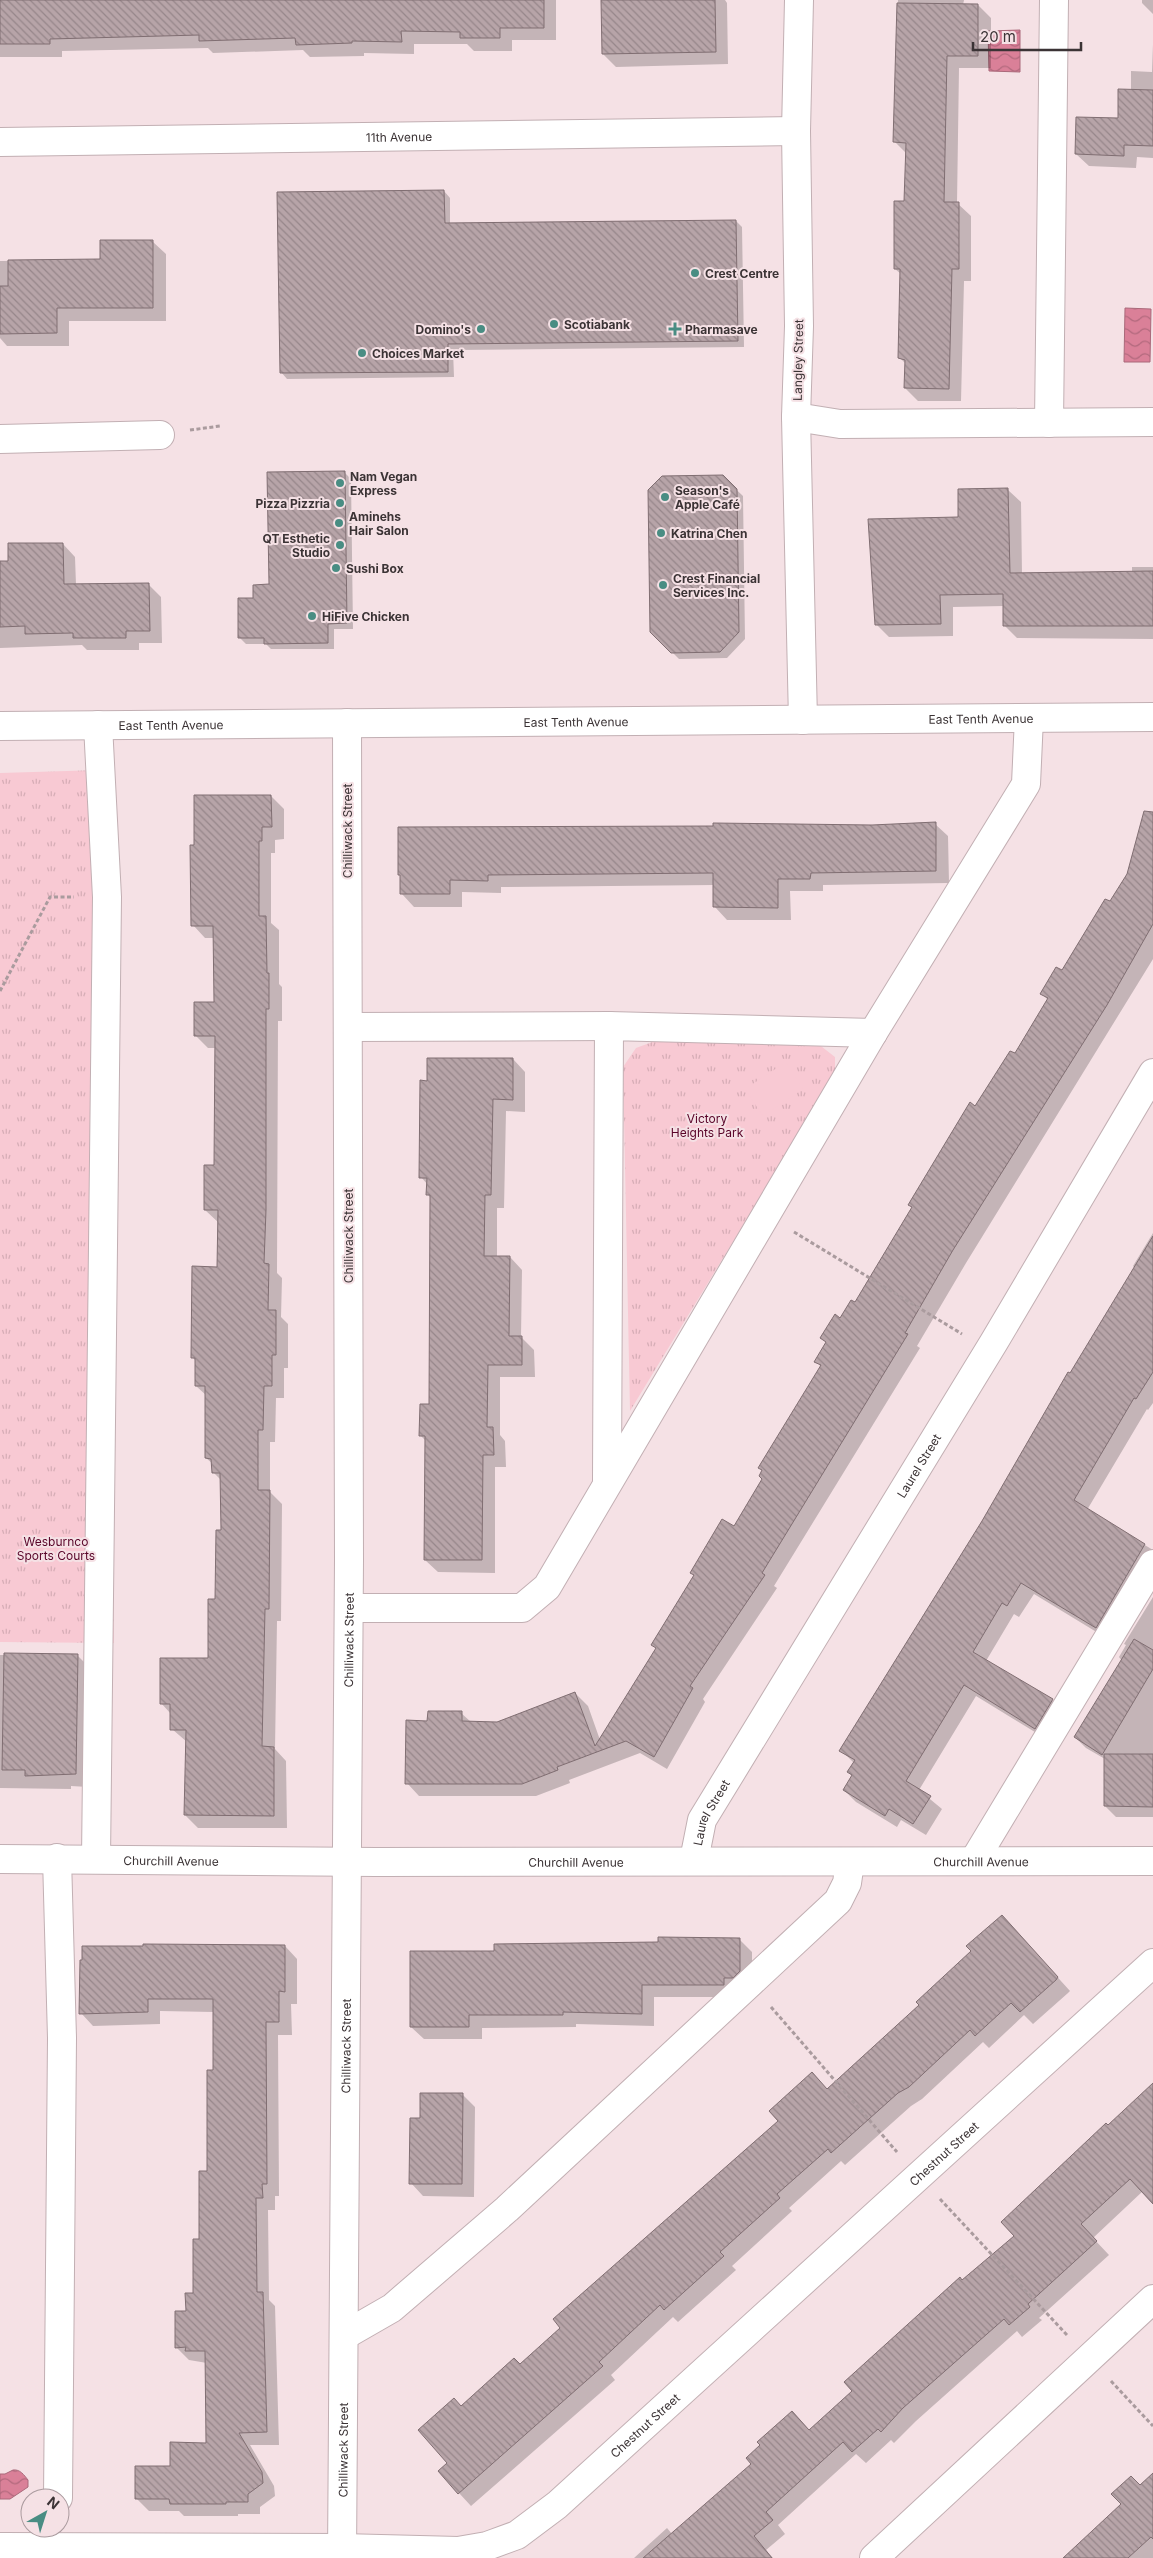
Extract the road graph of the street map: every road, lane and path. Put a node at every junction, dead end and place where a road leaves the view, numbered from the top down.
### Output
1 (799, 0) edge
2 (1054, 0) edge
3 (796, 132) junction
4 (0, 142) edge
5 (796, 417) junction
6 (1153, 422) edge
7 (1049, 423) junction
8 (160, 435) dead end
9 (0, 439) edge
10 (1153, 717) edge
11 (1029, 718) junction
12 (803, 720) junction
13 (347, 723) junction
14 (98, 725) junction
15 (0, 726) edge
16 (107, 897) junction
17 (0, 991) edge
18 (609, 1026) junction
19 (348, 1027) junction
20 (874, 1033) junction
21 (1153, 1073) edge
22 (767, 1216) junction
23 (963, 1334) dead end
24 (607, 1483) junction
25 (1153, 1564) edge
26 (349, 1608) junction
27 (56, 1858) junction
28 (0, 1859) edge
29 (96, 1859) junction
30 (694, 1860) junction
31 (976, 1860) junction
32 (348, 1861) junction
33 (1153, 1861) edge
34 (850, 1862) junction
35 (1153, 1962) edge
36 (750, 1983) junction
37 (918, 2177) junction
38 (1153, 2299) edge
39 (345, 2334) junction
40 (1088, 2357) junction
41 (1153, 2426) edge
42 (58, 2488) edge
43 (58, 2538) edge
44 (0, 2547) edge
45 (342, 2553) edge
46 (874, 2558) edge

1 - 3 street, Langley Street
2 - 7 street
3 - 4 street, 11th Avenue
3 - 5 street, Langley Street
5 - 7 street
5 - 12 street, Langley Street
6 - 7 street
8 - 9 street
10 - 11 street, East Tenth Avenue
11 - 12 street, East Tenth Avenue
11 - 20 street
12 - 13 street, East Tenth Avenue
13 - 14 street, East Tenth Avenue
13 - 19 street, Chilliwack Street
14 - 15 street, East Tenth Avenue
14 - 16 street
16 - 17 path
16 - 29 street
18 - 19 street
18 - 20 street
18 - 24 street
19 - 26 street, Chilliwack Street
20 - 22 street
21 - 30 street, Laurel Street
22 - 23 path
22 - 24 street
24 - 26 street
25 - 31 street
26 - 32 street, Chilliwack Street
27 - 28 street, Churchill Avenue
27 - 29 street, Churchill Avenue
27 - 42 street
29 - 32 street, Churchill Avenue
30 - 32 street, Churchill Avenue
30 - 34 street, Churchill Avenue
31 - 33 street, Churchill Avenue
31 - 34 street, Churchill Avenue
32 - 39 street, Chilliwack Street
34 - 36 street
35 - 37 street, Chestnut Street
36 - 37 path
36 - 39 street
37 - 40 path
37 - 45 street, Chestnut Street
38 - 40 street
39 - 45 street, Chilliwack Street
40 - 41 path
40 - 46 street
43 - 44 street, Chestnut Street
43 - 45 street, Chestnut Street

